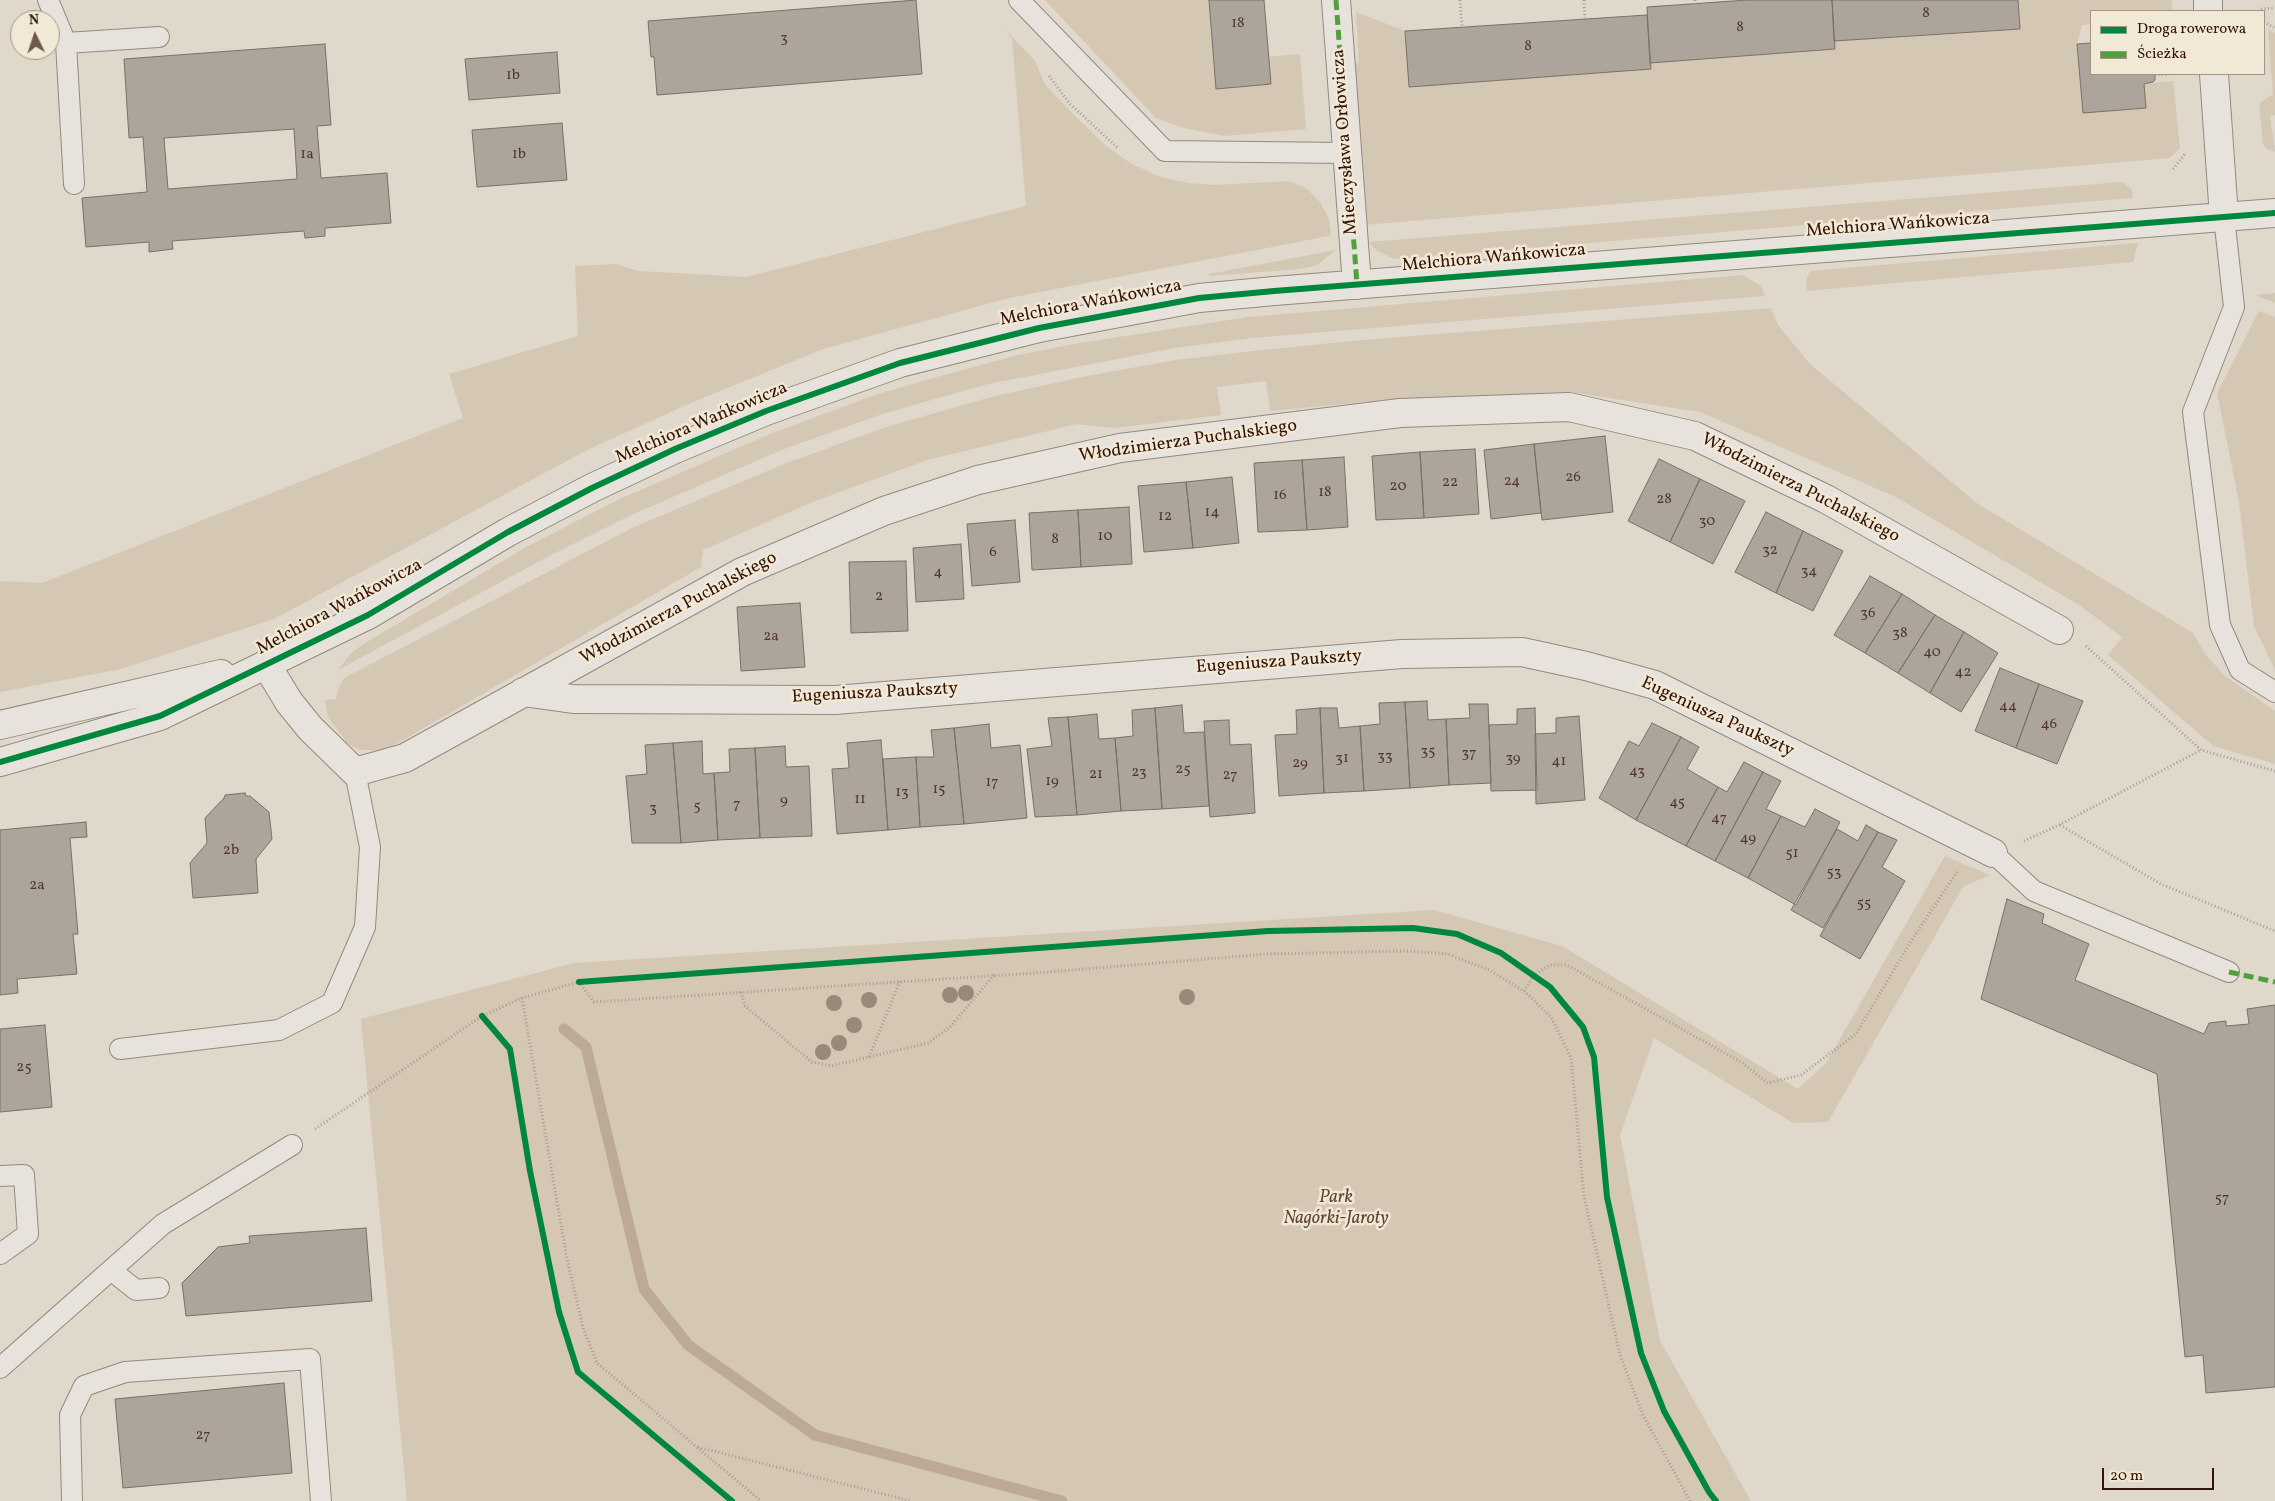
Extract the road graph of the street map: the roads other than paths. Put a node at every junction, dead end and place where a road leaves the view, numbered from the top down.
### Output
1 (48, 0) edge
2 (1019, 0) edge
3 (1336, 0) edge
4 (159, 37) dead end
5 (66, 43) junction
6 (2214, 75) edge
7 (1346, 153) junction
8 (74, 184) dead end
9 (2275, 213) edge
10 (2224, 217) junction
11 (1357, 285) junction
12 (2059, 630) road end
13 (266, 664) junction
14 (523, 692) junction
15 (2275, 692) edge
16 (0, 725) edge
17 (0, 762) edge
18 (355, 772) junction
19 (1992, 853) joint
20 (2229, 972) dead end
21 (120, 1049) dead end
22 (292, 1145) road end
23 (0, 1176) edge
24 (0, 1254) edge
25 (112, 1271) junction
26 (159, 1288) dead end
27 (0, 1368) edge
28 (72, 1501) edge
29 (321, 1501) edge

1 - 5 lane
2 - 7 lane
3 - 7 street, Mieczysława Orłowicza
4 - 5 lane
5 - 8 lane
6 - 10 street
7 - 11 street, Mieczysława Orłowicza
9 - 10 street, Melchiora Wańkowicza
10 - 11 street, Melchiora Wańkowicza
10 - 15 lane
11 - 13 street, Melchiora Wańkowicza
12 - 14 street, Włodzimierza Puchalskiego
13 - 16 street, Melchiora Wańkowicza
13 - 17 street, Melchiora Wańkowicza
13 - 18 street
14 - 18 street, Włodzimierza Puchalskiego
14 - 19 street, Eugeniusza Paukszty
18 - 21 lane
19 - 20 lane
22 - 25 lane
23 - 24 lane
25 - 26 lane
25 - 27 lane
28 - 29 lane

